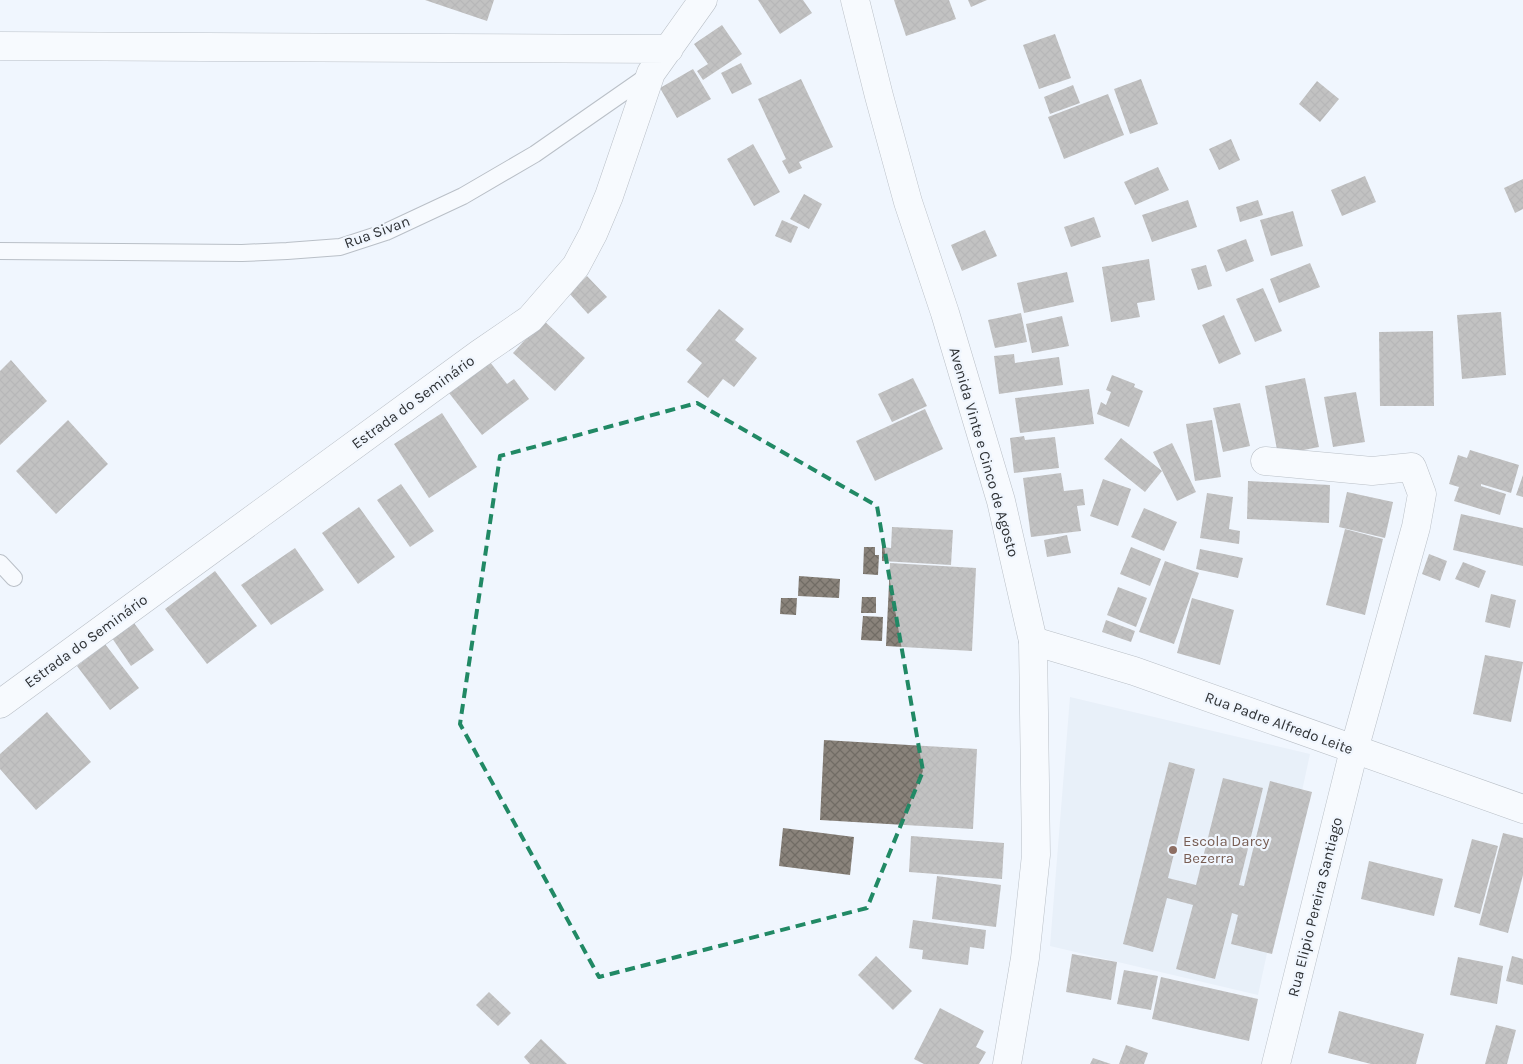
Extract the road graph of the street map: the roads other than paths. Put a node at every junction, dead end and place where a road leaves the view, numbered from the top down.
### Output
1 (703, 0) edge
2 (855, 0) edge
3 (0, 46) edge
4 (669, 49) junction
5 (652, 72) junction
6 (0, 251) edge
7 (1265, 461) dead end
8 (0, 563) edge
9 (14, 578) dead end
10 (1033, 641) junction
11 (0, 704) edge
12 (1354, 750) junction
13 (1523, 809) edge
14 (1007, 1064) edge
15 (1276, 1064) edge

1 - 4 street, Estrada do Seminário
2 - 10 street, Avenida Vinte e Cinco de Agosto
3 - 4 street
4 - 5 street, Estrada do Seminário
5 - 6 lane, Rua Sivan
5 - 11 street, Estrada do Seminário
7 - 12 street, Rua Elipio Pereira Santiago
8 - 9 lane
10 - 12 street, Rua Padre Alfredo Leite
10 - 14 street, Avenida Vinte e Cinco de Agosto
12 - 13 street, Rua Padre Alfredo Leite
12 - 15 street, Rua Elipio Pereira Santiago

